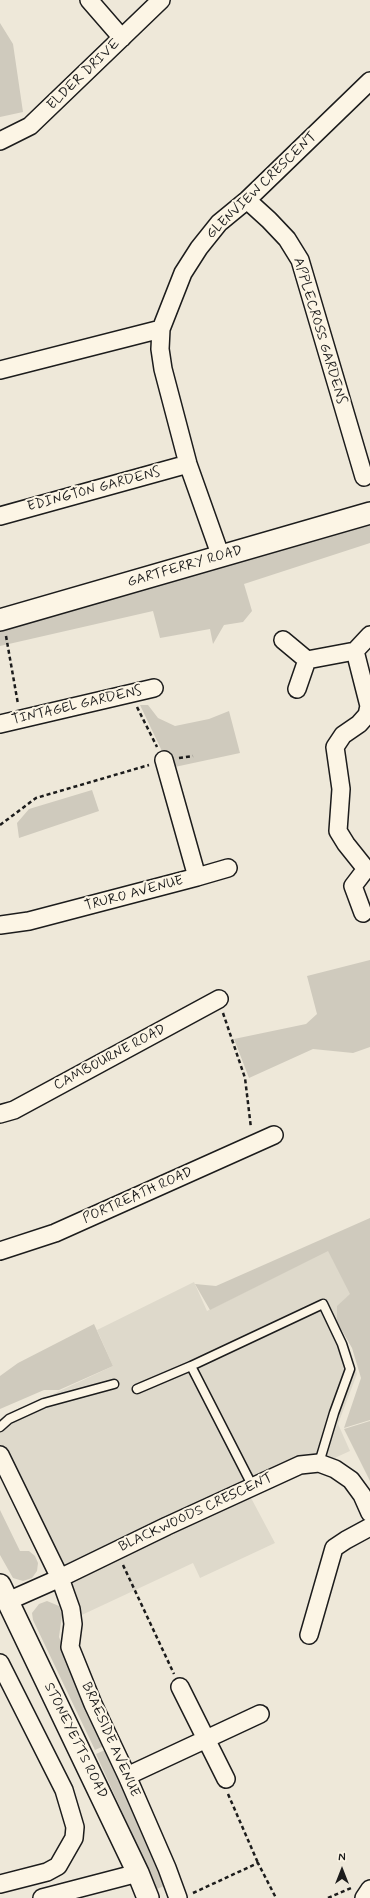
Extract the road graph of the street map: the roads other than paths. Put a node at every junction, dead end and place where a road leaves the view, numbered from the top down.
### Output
1 (89, 0) edge
2 (161, 0) edge
3 (122, 38) junction
4 (370, 81) edge
5 (0, 141) edge
6 (247, 200) junction
7 (161, 329) junction
8 (0, 370) edge
9 (188, 464) junction
10 (364, 477) dead end
11 (370, 513) edge
12 (0, 516) edge
13 (221, 557) junction
14 (2, 620) edge
15 (370, 635) edge
16 (283, 640) dead end
17 (355, 651) junction
18 (307, 660) junction
19 (154, 688) dead end
20 (297, 689) dead end
21 (0, 724) edge
22 (164, 760) road end
23 (228, 868) dead end
24 (368, 869) edge
25 (197, 877) junction
26 (363, 912) dead end
27 (0, 925) edge
28 (219, 999) road end
29 (0, 1114) edge
30 (274, 1135) dead end
31 (0, 1252) edge
32 (191, 1366) junction
33 (114, 1384) dead end
34 (137, 1389) dead end
35 (0, 1427) edge
36 (0, 1455) edge
37 (319, 1463) junction
38 (253, 1487) junction
39 (370, 1513) edge
40 (370, 1527) edge
41 (60, 1578) junction
42 (4, 1593) edge
43 (309, 1635) dead end
44 (0, 1663) edge
45 (180, 1687) road end
46 (260, 1714) dead end
47 (206, 1739) junction
48 (127, 1776) junction
49 (226, 1779) road end
50 (138, 1872) junction
51 (0, 1884) edge
52 (67, 1896) edge
53 (183, 1896) edge
54 (42, 1898) edge
55 (148, 1898) edge

1 - 3 street
2 - 3 street, ELDER DRIVE
3 - 5 street, ELDER DRIVE
4 - 6 street, GLENVIEW CRESCENT
6 - 7 street, GLENVIEW CRESCENT
6 - 10 street, APPLECROSS GARDENS
7 - 8 street
7 - 9 street, GLENVIEW CRESCENT
9 - 12 street, EDINGTON GARDENS
9 - 13 street, GLENVIEW CRESCENT
11 - 13 street, GARTFERRY ROAD
13 - 14 street, GARTFERRY ROAD
15 - 17 street
16 - 18 street
17 - 18 street
17 - 24 street
18 - 20 street
19 - 21 street, TINTAGEL GARDENS
22 - 25 street, TRURO AVENUE
23 - 25 street
24 - 26 street
25 - 27 street, TRURO AVENUE
28 - 29 street, CAMBOURNE ROAD
30 - 31 street, PORTREATH ROAD
32 - 34 lane
32 - 37 lane
32 - 38 lane
33 - 35 lane
36 - 41 street, BRAESIDE AVENUE
37 - 38 street, BLACKWOODS CRESCENT
37 - 39 street, BLACKWOODS CRESCENT
38 - 41 street, BLACKWOODS CRESCENT
40 - 43 street
41 - 42 street, BLACKWOODS CRESCENT
41 - 48 street, BRAESIDE AVENUE
42 - 50 street, STONEYETTS ROAD
44 - 51 street
45 - 47 street
46 - 47 street
47 - 48 street
47 - 49 street
48 - 53 street, BRAESIDE AVENUE
50 - 52 street
50 - 55 street, STONEYETTS ROAD
52 - 54 street

